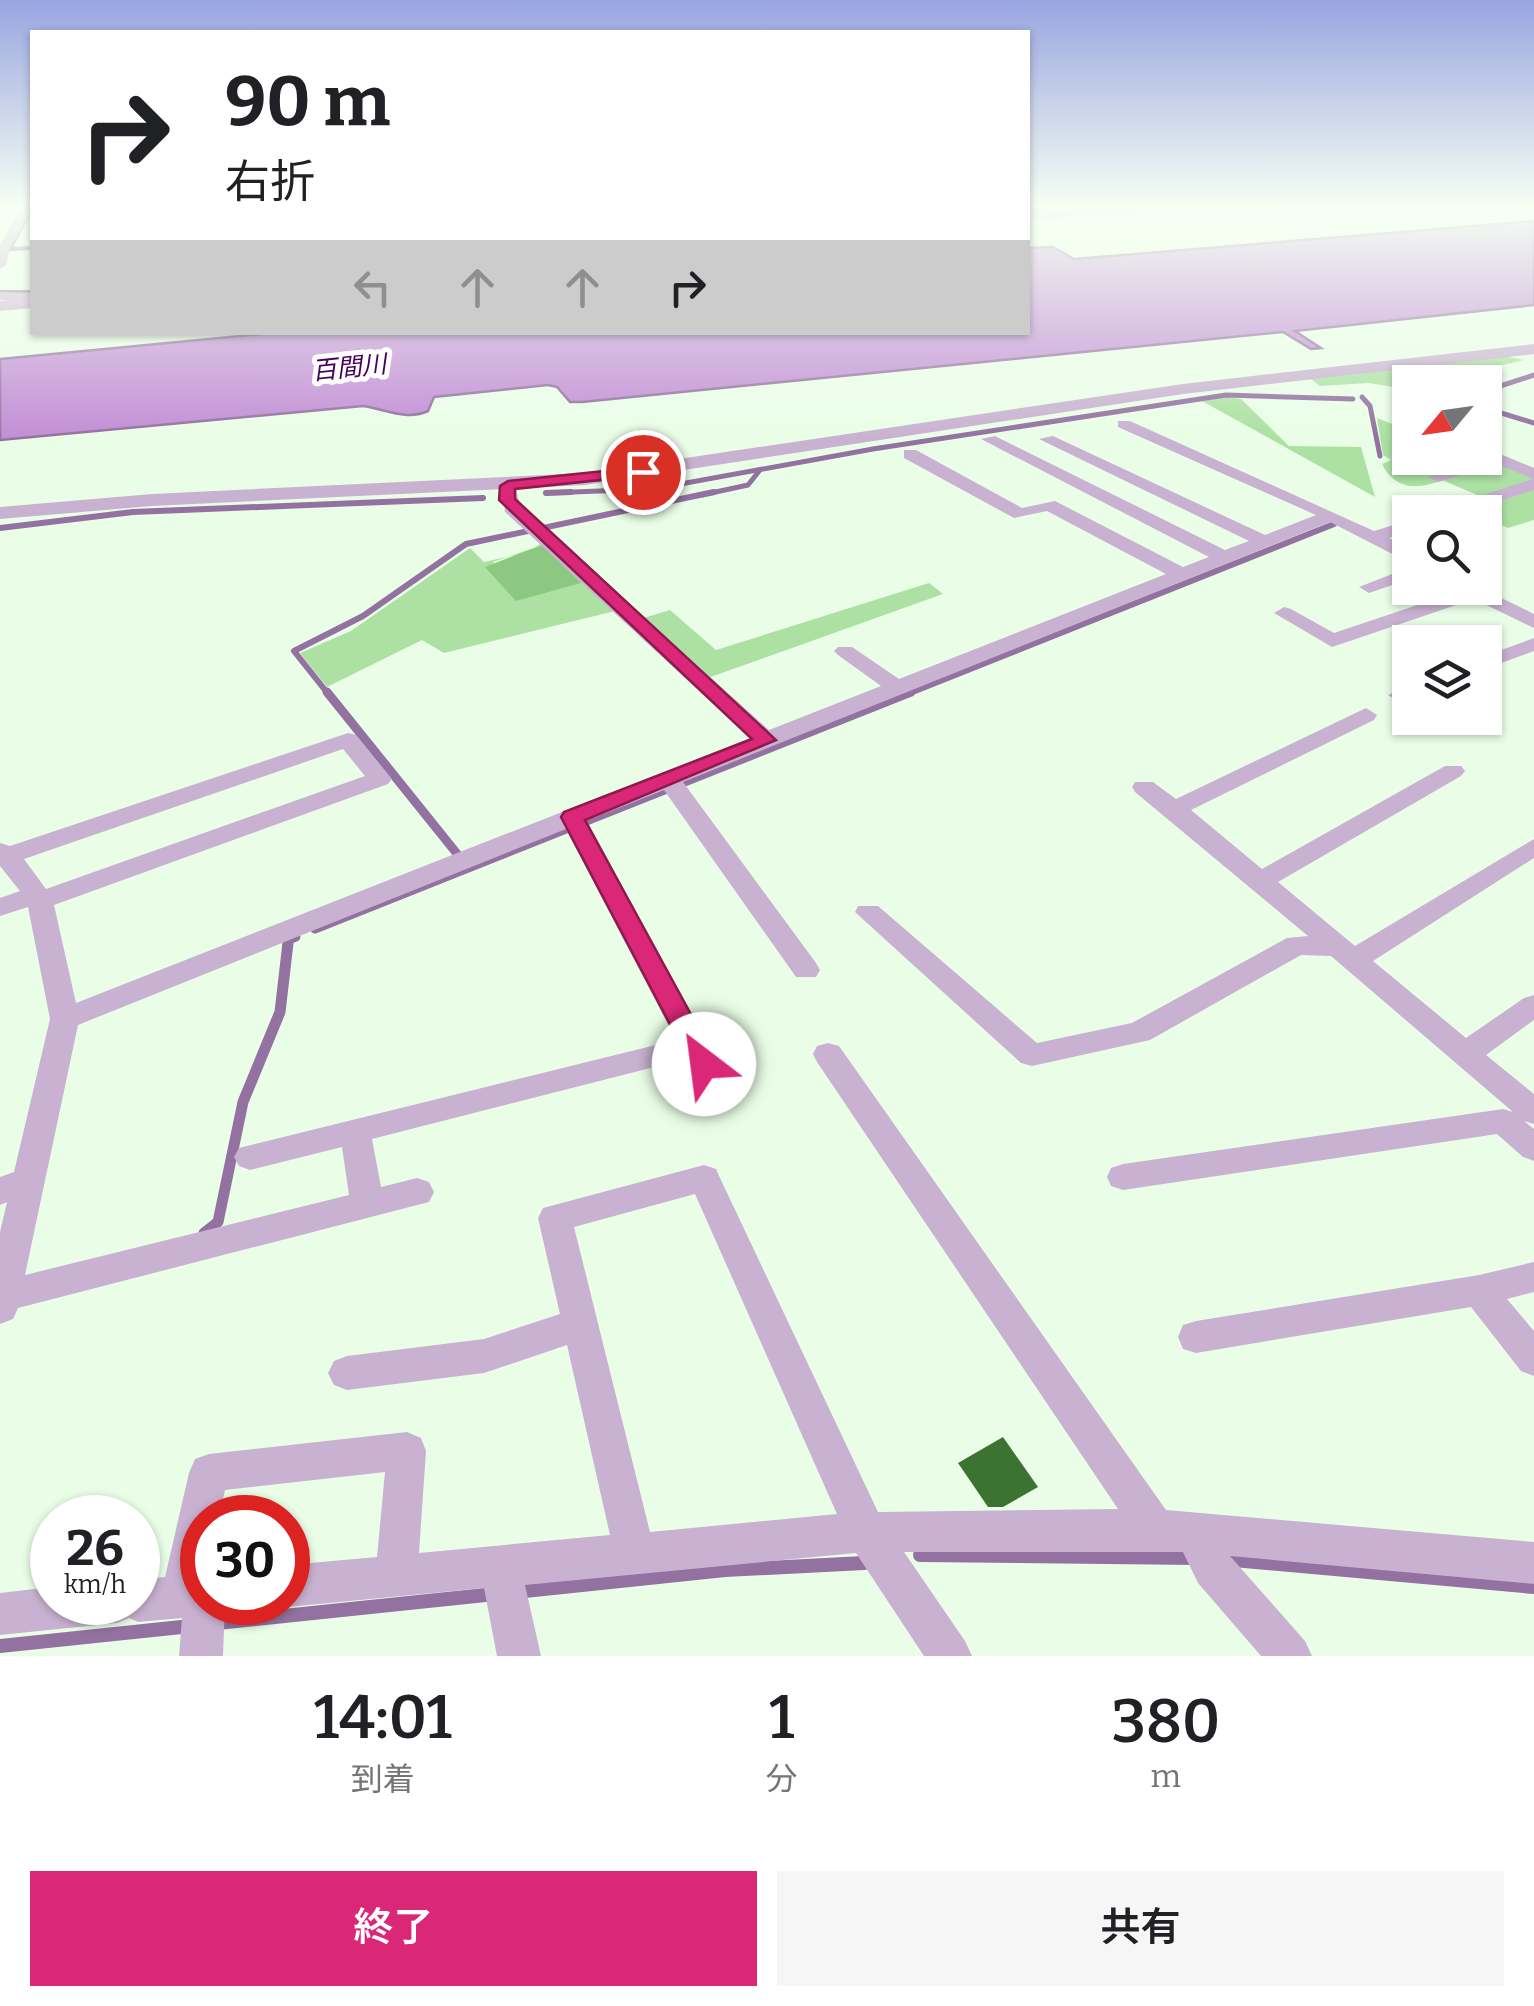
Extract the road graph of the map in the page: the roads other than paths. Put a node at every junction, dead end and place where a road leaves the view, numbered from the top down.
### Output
1 (0, 296) edge
2 (30, 298) edge
3 (30, 298) edge
4 (0, 306) edge
5 (1534, 349) edge
6 (1124, 424) dead end
7 (990, 439) dead end
8 (1047, 439) dead end
9 (910, 454) dead end
10 (1534, 474) edge
11 (1438, 477) dead end
12 (1534, 484) edge
13 (508, 486) junction
14 (1501, 495) edge
15 (0, 513) edge
16 (1330, 515) junction
17 (1392, 532) edge
18 (1378, 536) junction
19 (1264, 542) junction
20 (1392, 545) edge
21 (1224, 557) junction
22 (1182, 574) junction
23 (1392, 579) edge
24 (1369, 587) dead end
25 (1430, 605) edge
26 (1284, 614) dead end
27 (1534, 644) edge
28 (845, 651) dead end
29 (1502, 656) edge
30 (898, 688) junction
31 (1366, 715) dead end
32 (766, 740) junction
33 (1453, 770) dead end
34 (674, 785) junction
35 (1144, 787) dead end
36 (1174, 810) junction
37 (576, 823) junction
38 (1534, 847) edge
39 (3, 855) edge
40 (1260, 881) junction
41 (38, 898) junction
42 (0, 907) edge
43 (868, 912) dead end
44 (1346, 953) junction
45 (806, 970) dead end
46 (1534, 1006) edge
47 (65, 1018) junction
48 (828, 1054) dead end
49 (1466, 1054) junction
50 (1534, 1112) edge
51 (355, 1131) junction
52 (1534, 1148) edge
53 (250, 1157) dead end
54 (1123, 1178) dead end
55 (15, 1185) edge
56 (417, 1192) dead end
57 (367, 1204) junction
58 (1534, 1278) edge
59 (1479, 1290) junction
60 (3, 1291) edge
61 (580, 1324) junction
62 (1196, 1338) dead end
63 (1534, 1359) edge
64 (347, 1373) dead end
65 (207, 1495) edge
66 (866, 1532) junction
67 (1191, 1544) junction
68 (635, 1554) junction
69 (1534, 1563) edge
70 (396, 1576) junction
71 (310, 1584) edge
72 (504, 1585) junction
73 (30, 1611) edge
74 (0, 1614) edge
75 (519, 1656) edge
76 (950, 1656) edge
77 (1290, 1656) edge

1 - 2 street
3 - 4 street
5 - 13 street
6 - 16 street
7 - 21 street
8 - 19 street
9 - 22 street
10 - 11 street
12 - 14 street
13 - 15 street
13 - 32 street
16 - 18 street
16 - 19 street
17 - 18 street
18 - 20 street
19 - 21 street
21 - 22 street
22 - 30 street
23 - 24 street
25 - 26 street
27 - 29 street
28 - 30 street
30 - 32 street
31 - 36 street
32 - 34 street
33 - 40 street
34 - 37 street
34 - 45 street
35 - 36 street
36 - 40 street
37 - 47 street
37 - 51 street
38 - 44 street
39 - 41 street
39 - 41 street
40 - 44 street
41 - 42 street
41 - 47 street
43 - 44 street
44 - 49 street
46 - 49 street
47 - 55 street
48 - 67 street
49 - 50 street
51 - 53 street
51 - 57 street
52 - 54 street
55 - 60 street
56 - 57 street
57 - 60 street
58 - 59 street
59 - 62 street
59 - 63 street
61 - 64 street
61 - 66 street
61 - 68 street
65 - 70 street
66 - 67 street
66 - 68 street
66 - 76 street
67 - 69 street
67 - 77 street
68 - 72 street
70 - 71 street
70 - 72 street
72 - 75 street
73 - 74 street

